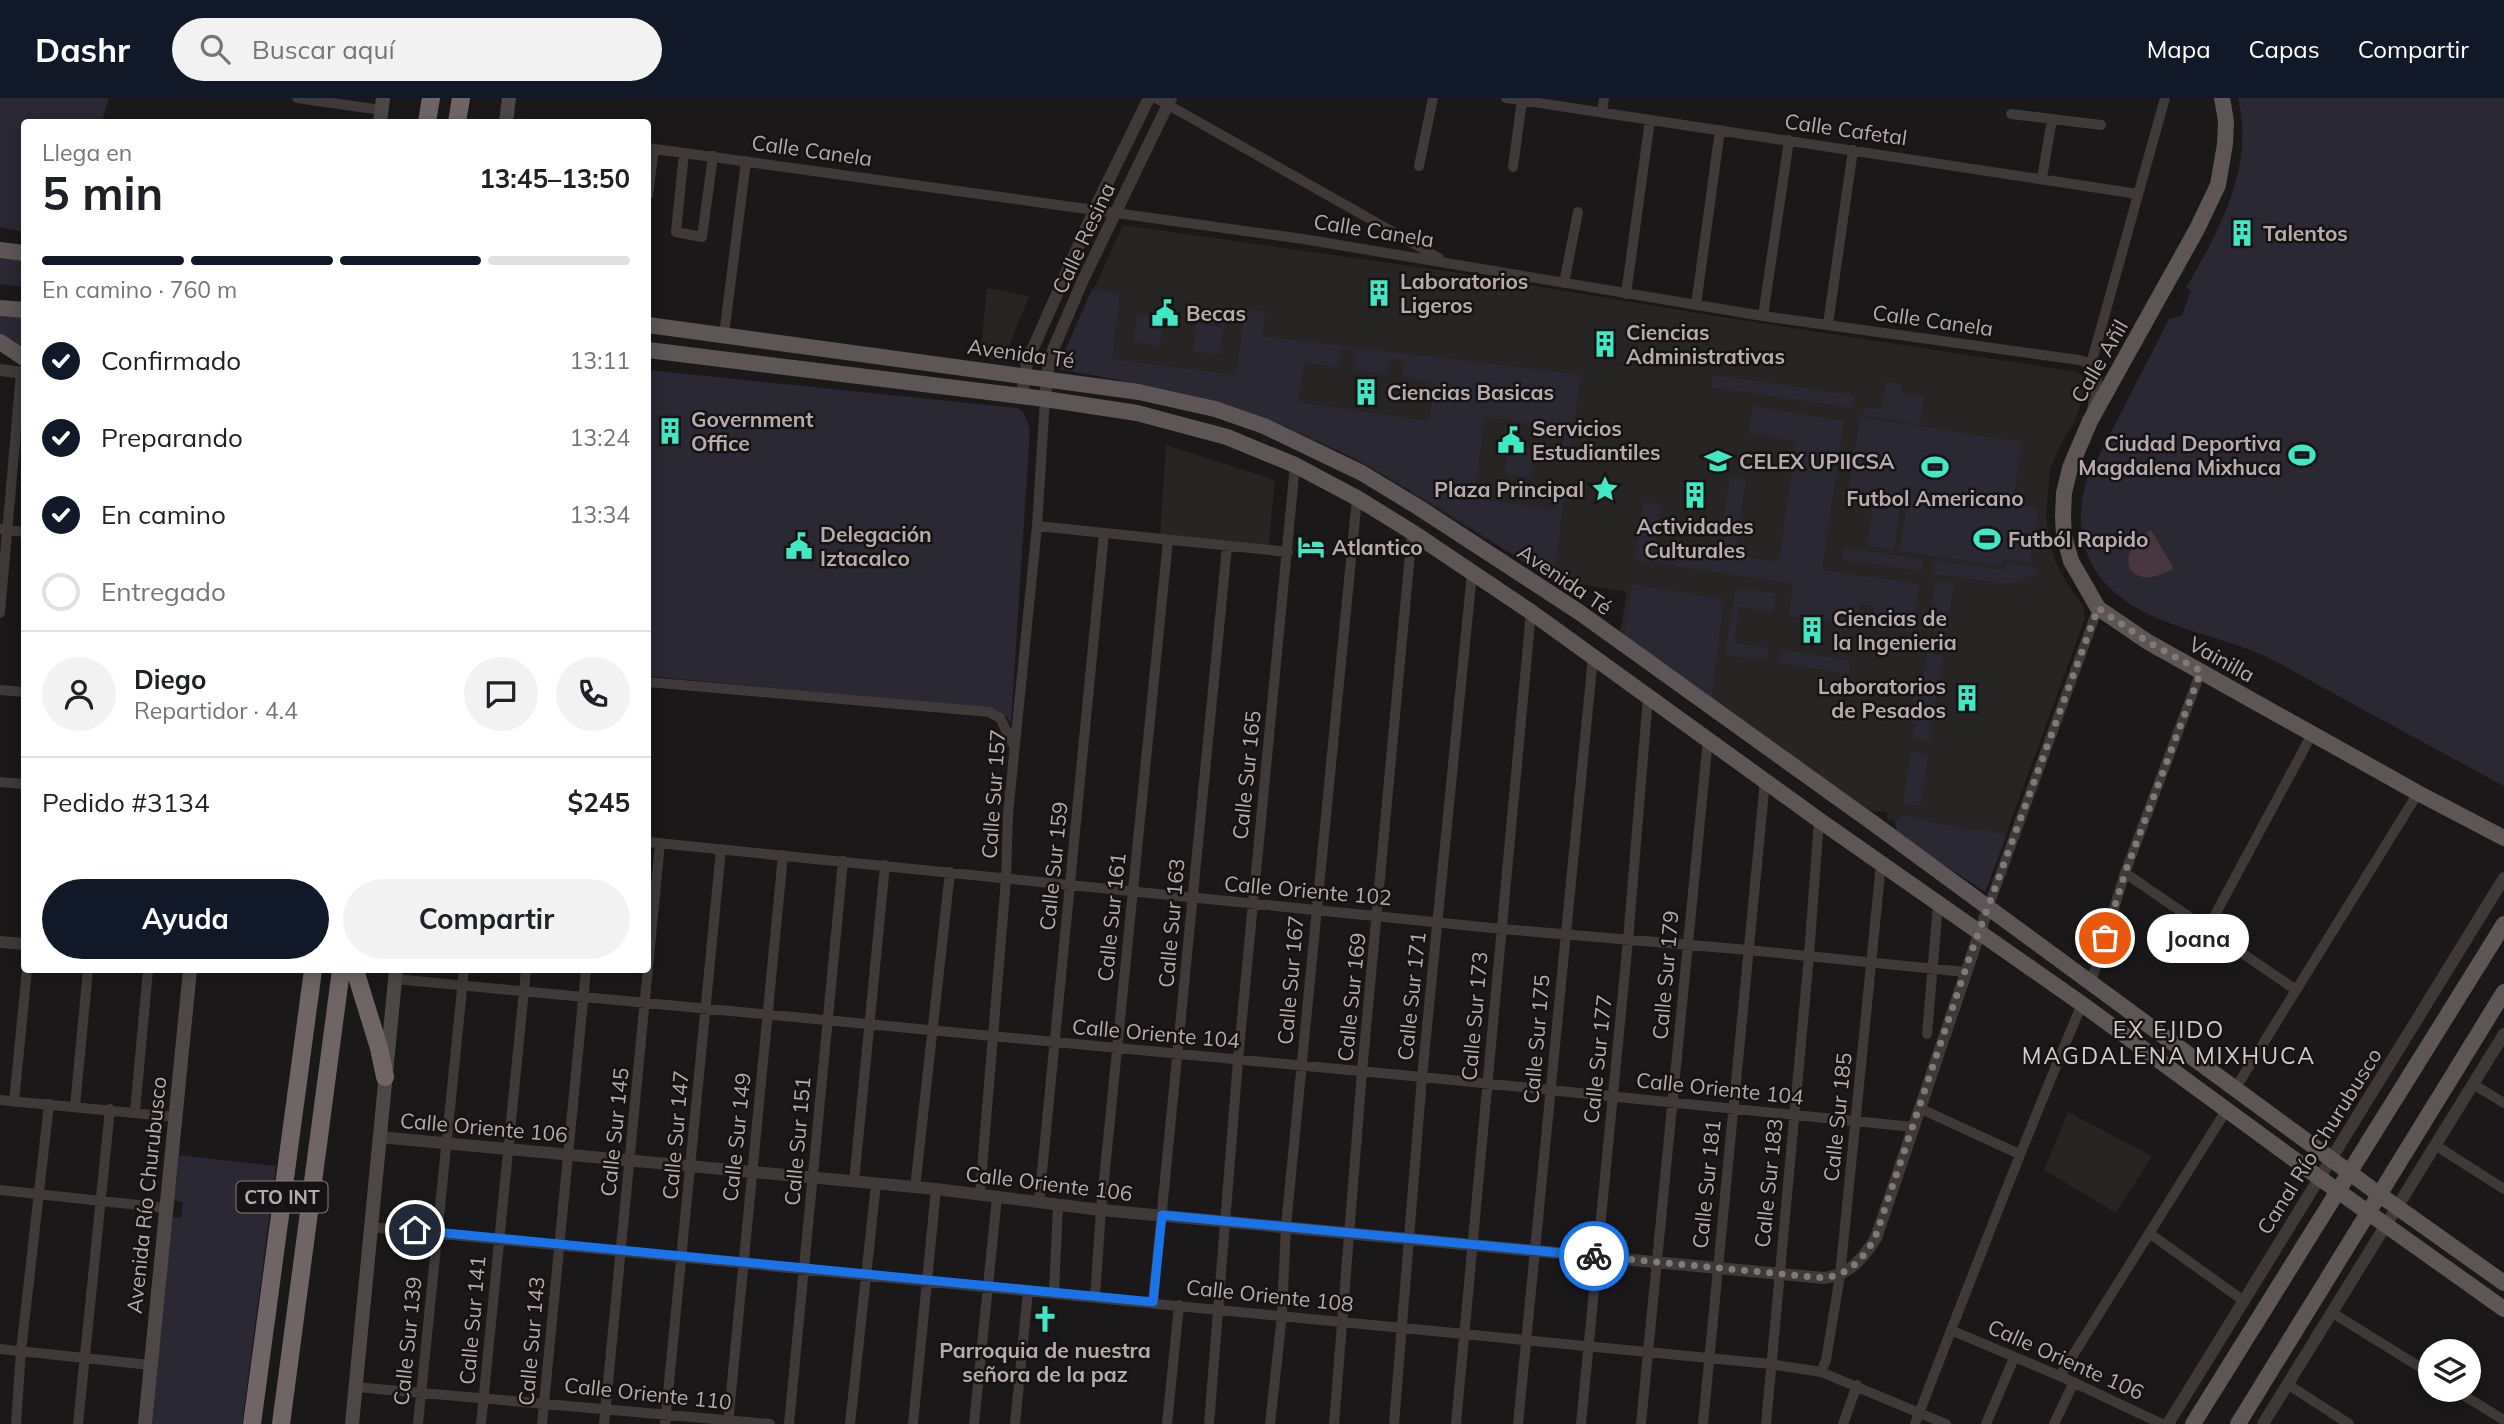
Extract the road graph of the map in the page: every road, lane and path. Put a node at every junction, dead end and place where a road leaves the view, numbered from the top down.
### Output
1 (297, 98) edge
2 (431, 98) edge
3 (461, 98) edge
4 (509, 98) edge
5 (1149, 98) edge
6 (1156, 98) edge
7 (1433, 98) edge
8 (1506, 98) edge
9 (1604, 98) edge
10 (2165, 98) edge
11 (2222, 98) edge
12 (1522, 100) junction
13 (1170, 101) edge
14 (1553, 101) edge
15 (381, 110) edge
16 (1602, 112) junction
17 (2011, 114) dead end
18 (428, 119) edge
19 (458, 119) edge
20 (506, 119) edge
21 (2052, 119) junction
22 (1650, 120) junction
23 (2101, 125) dead end
24 (1720, 130) junction
25 (1789, 140) junction
26 (651, 148) edge
27 (1853, 150) junction
28 (684, 153) junction
29 (713, 156) junction
30 (746, 161) junction
31 (1419, 166) dead end
32 (1513, 166) dead end
33 (2042, 178) junction
34 (2138, 194) junction
35 (1095, 208) junction
36 (1578, 212) dead end
37 (1115, 213) junction
38 (0, 250) edge
39 (21, 253) edge
40 (1446, 261) junction
41 (1564, 283) junction
42 (1626, 294) junction
43 (1696, 305) junction
44 (0, 308) edge
45 (21, 310) edge
46 (1762, 316) junction
47 (1828, 324) junction
48 (651, 325) edge
49 (724, 335) junction
50 (0, 342) edge
51 (651, 350) edge
52 (2091, 365) junction
53 (21, 366) edge
54 (21, 368) edge
55 (0, 370) edge
56 (1023, 375) junction
57 (1046, 377) junction
58 (21, 384) edge
59 (1022, 396) junction
60 (1045, 399) junction
61 (2090, 421) junction
62 (1295, 466) junction
63 (1357, 498) junction
64 (1037, 526) junction
65 (3, 530) edge
66 (21, 532) edge
67 (1412, 532) junction
68 (1104, 533) junction
69 (1168, 540) junction
70 (1227, 547) junction
71 (1288, 552) junction
72 (1472, 573) junction
73 (2098, 608) junction
74 (1531, 612) junction
75 (0, 613) edge
76 (1593, 657) junction
77 (2201, 671) junction
78 (651, 682) edge
79 (0, 690) edge
80 (21, 692) edge
81 (1648, 697) junction
82 (2312, 734) junction
83 (1707, 739) junction
84 (1014, 746) junction
85 (1765, 781) junction
86 (0, 782) edge
87 (21, 784) edge
88 (2417, 793) junction
89 (1819, 820) junction
90 (2504, 838) edge
91 (651, 842) edge
92 (660, 843) junction
93 (722, 849) junction
94 (783, 855) junction
95 (843, 861) junction
96 (1881, 864) junction
97 (885, 865) junction
98 (950, 872) junction
99 (2125, 873) junction
100 (2504, 878) edge
101 (1006, 879) junction
102 (1071, 886) junction
103 (1132, 892) junction
104 (1192, 898) junction
105 (1253, 904) junction
106 (1938, 904) junction
107 (1988, 908) junction
108 (1316, 910) junction
109 (1378, 916) junction
110 (1438, 921) junction
111 (2504, 924) edge
112 (1502, 929) junction
113 (2208, 929) junction
114 (1979, 931) junction
115 (1565, 935) junction
116 (1628, 940) junction
117 (0, 942) edge
118 (21, 944) edge
119 (1688, 945) junction
120 (651, 946) edge
121 (1749, 950) junction
122 (1810, 956) junction
123 (1872, 963) junction
124 (1934, 969) junction
125 (1965, 972) junction
126 (27, 973) edge
127 (88, 973) edge
128 (148, 973) edge
129 (190, 973) edge
130 (313, 973) edge
131 (341, 973) edge
132 (356, 973) edge
133 (464, 973) edge
134 (526, 973) edge
135 (586, 973) edge
136 (649, 973) edge
137 (395, 974) edge
138 (2091, 982) junction
139 (462, 985) junction
140 (2296, 990) junction
141 (524, 991) junction
142 (2504, 992) edge
143 (584, 997) junction
144 (646, 1003) junction
145 (2082, 1004) junction
146 (705, 1009) junction
147 (767, 1014) junction
148 (828, 1020) junction
149 (869, 1025) junction
150 (933, 1031) junction
151 (1927, 1034) dead end
152 (2504, 1034) edge
153 (993, 1037) junction
154 (1055, 1043) junction
155 (1117, 1049) junction
156 (1178, 1054) junction
157 (1238, 1060) junction
158 (1301, 1066) junction
159 (1362, 1072) junction
160 (385, 1077) junction
161 (1422, 1077) junction
162 (1488, 1084) junction
163 (2473, 1084) junction
164 (2235, 1089) junction
165 (1550, 1090) junction
166 (1612, 1096) junction
167 (0, 1100) edge
168 (14, 1102) junction
169 (1673, 1102) junction
170 (2504, 1103) edge
171 (49, 1104) junction
172 (75, 1106) junction
173 (1919, 1108) junction
174 (110, 1109) junction
175 (1733, 1109) junction
176 (2227, 1109) junction
177 (135, 1112) junction
178 (1794, 1114) junction
179 (175, 1116) junction
180 (1855, 1120) junction
181 (1913, 1127) junction
182 (379, 1137) junction
183 (447, 1142) junction
184 (2435, 1145) junction
185 (508, 1147) junction
186 (569, 1153) junction
187 (2019, 1154) junction
188 (631, 1160) junction
189 (2332, 1160) junction
190 (691, 1166) junction
191 (752, 1171) junction
192 (2350, 1174) junction
193 (814, 1177) junction
194 (2320, 1179) junction
195 (854, 1182) junction
196 (876, 1184) junction
197 (915, 1188) junction
198 (936, 1189) junction
199 (2504, 1189) edge
200 (0, 1190) edge
201 (2338, 1191) junction
202 (980, 1193) junction
203 (38, 1194) junction
204 (2380, 1195) junction
205 (997, 1197) junction
206 (101, 1202) junction
207 (1040, 1203) junction
208 (1058, 1205) junction
209 (166, 1208) junction
210 (2398, 1208) junction
211 (1101, 1210) junction
212 (2368, 1213) junction
213 (1162, 1215) junction
214 (1226, 1220) junction
215 (1286, 1226) junction
216 (2386, 1226) junction
217 (370, 1227) junction
218 (437, 1232) junction
219 (1348, 1232) junction
220 (2149, 1233) junction
221 (499, 1238) junction
222 (1409, 1238) junction
223 (559, 1244) junction
224 (1472, 1244) junction
225 (621, 1250) junction
226 (1535, 1250) junction
227 (683, 1256) junction
228 (1597, 1257) junction
229 (743, 1262) junction
230 (1657, 1263) junction
231 (805, 1268) junction
232 (1717, 1268) junction
233 (865, 1274) junction
234 (1778, 1275) junction
235 (1840, 1276) junction
236 (928, 1280) junction
237 (2504, 1283) edge
238 (989, 1287) junction
239 (1028, 1291) junction
240 (1054, 1293) junction
241 (1095, 1297) junction
242 (2244, 1301) junction
243 (1153, 1302) junction
244 (1179, 1305) junction
245 (1219, 1309) junction
246 (2504, 1309) edge
247 (2331, 1312) junction
248 (1282, 1315) junction
249 (1343, 1321) junction
250 (1403, 1327) junction
251 (1953, 1331) junction
252 (1464, 1333) junction
253 (1527, 1339) junction
254 (1588, 1346) junction
255 (0, 1349) edge
256 (1647, 1351) junction
257 (21, 1352) junction
258 (1709, 1357) junction
259 (2014, 1357) junction
260 (83, 1358) junction
261 (150, 1364) junction
262 (1770, 1364) junction
263 (2418, 1366) edge
264 (1821, 1372) junction
265 (2060, 1376) junction
266 (2074, 1382) junction
267 (2287, 1384) junction
268 (1857, 1385) junction
269 (355, 1387) junction
270 (421, 1392) junction
271 (484, 1397) junction
272 (544, 1402) junction
273 (2475, 1402) edge
274 (606, 1408) junction
275 (1920, 1413) junction
276 (666, 1419) edge
277 (2504, 1420) edge
278 (729, 1422) edge
279 (16, 1424) edge
280 (78, 1424) edge
281 (145, 1424) edge
282 (252, 1424) edge
283 (281, 1424) edge
284 (352, 1424) edge
285 (418, 1424) edge
286 (481, 1424) edge
287 (542, 1424) edge
288 (604, 1424) edge
289 (771, 1424) edge
290 (789, 1424) edge
291 (850, 1424) edge
292 (913, 1424) edge
293 (974, 1424) edge
294 (1015, 1424) edge
295 (1167, 1424) edge
296 (1209, 1424) edge
297 (1270, 1424) edge
298 (1334, 1424) edge
299 (1394, 1424) edge
300 (1456, 1424) edge
301 (1518, 1424) edge
302 (1581, 1424) edge
303 (1641, 1424) edge
304 (1703, 1424) edge
305 (1766, 1424) edge
306 (1843, 1424) edge
307 (1916, 1424) edge
308 (1946, 1424) edge
309 (1986, 1424) edge
310 (2054, 1424) edge
311 (2165, 1424) edge
312 (2193, 1424) edge
313 (2238, 1424) edge
314 (2263, 1424) edge
315 (2349, 1424) edge

1 - 15 street
2 - 18 highway
3 - 19 highway
4 - 20 main road
5 - 35 street, Calle Resina
6 - 13 street
7 - 31 street
8 - 12 street, Calle Cafetal
9 - 16 street
10 - 34 street, Calle Añil
11 - 61 main road, Calle Añil
12 - 14 street, Calle Cafetal
12 - 32 street
13 - 37 street, Calle Resina
13 - 40 street
14 - 16 street, Calle Cafetal
16 - 22 street, Calle Cafetal
17 - 21 street
21 - 23 street
21 - 33 street
22 - 24 street, Calle Cafetal
22 - 42 street
24 - 25 street, Calle Cafetal
24 - 43 street
25 - 27 street, Calle Cafetal
25 - 46 street
26 - 28 street, Calle Canela
27 - 33 street, Calle Cafetal
27 - 47 street
28 - 29 street, Calle Canela
28 - 29 street
29 - 30 street, Calle Canela
30 - 35 street, Calle Canela
30 - 49 street
33 - 34 street, Calle Cafetal
34 - 52 street, Calle Añil
35 - 37 street, Calle Canela
35 - 56 street, Calle Resina
36 - 41 street
37 - 40 street, Calle Canela
37 - 57 street, Calle Resina
38 - 39 main road
40 - 41 street, Calle Canela
41 - 42 street, Calle Canela
42 - 43 street, Calle Canela
43 - 46 street, Calle Canela
44 - 45 main road
46 - 47 street, Calle Canela
47 - 52 street, Calle Canela
48 - 49 main road, Avenida Té
49 - 56 main road, Avenida Té
50 - 53 main road
51 - 59 main road, Avenida Té
52 - 61 street, Calle Añil
54 - 55 street
56 - 57 main road, Avenida Té
56 - 59 street, Calle Resina
57 - 60 street, Calle Resina
57 - 107 main road, Avenida Té
58 - 65 street
59 - 60 main road, Avenida Té
60 - 62 main road, Avenida Té
60 - 64 street, Calle Sur 157
61 - 73 main road, Vainilla
62 - 63 main road, Avenida Té
62 - 71 street, Calle Sur 165
63 - 67 main road, Avenida Té
63 - 108 street, Calle Sur 167
64 - 68 street
64 - 84 street, Calle Sur 157
65 - 66 street
65 - 75 street
67 - 72 main road, Avenida Té
67 - 109 street, Calle Sur 169
68 - 69 street
68 - 102 street, Calle Sur 159
69 - 70 street
69 - 103 street, Calle Sur 161
70 - 71 street
70 - 104 street, Calle Sur 163
71 - 105 street, Calle Sur 165
72 - 74 main road, Avenida Té
72 - 110 street, Calle Sur 171
73 - 77 main road, Vainilla
73 - 107 street
74 - 76 main road, Avenida Té
74 - 112 street, Calle Sur 173
76 - 81 main road, Avenida Té
76 - 115 street, Calle Sur 175
77 - 82 main road, Vainilla
77 - 99 street
78 - 84 street
79 - 80 street
81 - 83 main road, Avenida Té
81 - 116 street, Calle Sur 177
82 - 88 main road, Vainilla
82 - 113 street
83 - 85 main road, Avenida Té
83 - 119 street, Calle Sur 179
84 - 101 street, Calle Sur 157
85 - 89 main road, Avenida Té
85 - 121 street, Calle Sur 181
86 - 87 street
88 - 90 main road, Vainilla
88 - 140 street
89 - 96 main road, Avenida Té
89 - 122 street, Calle Sur 183
91 - 92 street, Calle Oriente 102
92 - 93 street, Calle Oriente 102
92 - 120 street, Calle Sur 145
93 - 94 street, Calle Oriente 102
93 - 146 street, Calle Sur 147
94 - 95 street, Calle Oriente 102
94 - 147 street, Calle Sur 149
95 - 97 street, Calle Oriente 102
95 - 148 street, Calle Sur 151
96 - 106 main road, Avenida Té
96 - 123 street, Calle Sur 185
97 - 98 street, Calle Oriente 102
97 - 149 street
98 - 101 street, Calle Oriente 102
98 - 150 street
99 - 113 street
99 - 138 street
100 - 189 street, Canal Río Churubusco
101 - 102 street, Calle Oriente 102
101 - 153 street, Calle Sur 157
102 - 103 street, Calle Oriente 102
102 - 154 street, Calle Sur 159
103 - 104 street, Calle Oriente 102
103 - 155 street, Calle Sur 161
104 - 105 street, Calle Oriente 102
104 - 156 street, Calle Sur 163
105 - 108 street, Calle Oriente 102
105 - 157 street, Calle Sur 165
106 - 114 main road, Avenida Té
106 - 124 street
107 - 114 street
107 - 138 main road, Avenida Té
108 - 109 street, Calle Oriente 102
108 - 158 street, Calle Sur 167
109 - 110 street, Calle Oriente 102
109 - 159 street, Calle Sur 169
110 - 112 street, Calle Oriente 102
110 - 161 street, Calle Sur 171
111 - 192 main road, Canal Río Churubusco
112 - 115 street, Calle Oriente 102
112 - 162 street, Calle Sur 173
113 - 140 street
114 - 125 street
114 - 145 main road, Avenida Té
115 - 116 street, Calle Oriente 102
115 - 165 street, Calle Sur 175
116 - 119 street, Calle Oriente 102
116 - 166 street, Calle Sur 177
117 - 118 street
119 - 121 street, Calle Oriente 102
119 - 169 street, Calle Sur 179
121 - 122 street, Calle Oriente 102
121 - 175 street, Calle Sur 181
122 - 123 street, Calle Oriente 102
122 - 178 street, Calle Sur 183
123 - 124 street, Calle Oriente 102
123 - 180 street, Calle Sur 185
124 - 125 street, Calle Oriente 102
124 - 151 street
125 - 173 street
126 - 168 street
127 - 172 street
128 - 177 street
129 - 179 main road, Avenida Río Churubusco
130 - 282 highway, CTO INT
131 - 283 highway, CTO INT
132 - 160 highway
133 - 139 street, Calle Sur 139
134 - 141 street, Calle Sur 141
135 - 143 street, Calle Sur 143
136 - 144 street, Calle Sur 145
137 - 139 street, Calle Oriente 104
137 - 160 main road
138 - 164 main road, Avenida Té
139 - 141 street, Calle Oriente 104
139 - 183 street, Calle Sur 139
140 - 164 street
141 - 143 street, Calle Oriente 104
141 - 185 street, Calle Sur 141
142 - 204 main road
143 - 144 street, Calle Oriente 104
143 - 186 street, Calle Sur 143
144 - 146 street, Calle Oriente 104
144 - 188 street, Calle Sur 145
145 - 176 main road, Avenida Té
145 - 187 street
146 - 147 street, Calle Oriente 104
146 - 190 street, Calle Sur 147
147 - 148 street, Calle Oriente 104
147 - 191 street, Calle Sur 149
148 - 149 street, Calle Oriente 104
148 - 193 street, Calle Sur 151
149 - 150 street, Calle Oriente 104
149 - 195 street
150 - 153 street, Calle Oriente 104
150 - 197 street
152 - 163 street
153 - 154 street, Calle Oriente 104
153 - 202 street, Calle Sur 157
154 - 155 street, Calle Oriente 104
154 - 207 street, Calle Sur 159
155 - 156 street, Calle Oriente 104
155 - 211 street, Calle Sur 161
156 - 157 street, Calle Oriente 104
156 - 213 street, Calle Sur 163
157 - 158 street, Calle Oriente 104
157 - 214 street, Calle Sur 165
158 - 159 street, Calle Oriente 104
158 - 215 street, Calle Sur 167
159 - 161 street, Calle Oriente 104
159 - 219 street, Calle Sur 169
160 - 182 main road
161 - 162 street, Calle Oriente 104
161 - 222 street, Calle Sur 171
162 - 165 street, Calle Oriente 104
162 - 224 street, Calle Sur 173
163 - 170 street
163 - 184 street
164 - 189 main road, Avenida Té
165 - 166 street, Calle Oriente 104
165 - 226 street, Calle Sur 175
166 - 169 street, Calle Oriente 104
166 - 228 street, Calle Sur 177
167 - 168 street
168 - 171 street
169 - 175 street, Calle Oriente 104
169 - 230 street, Calle Sur 179
171 - 172 street
171 - 203 street
172 - 174 street
173 - 181 street
173 - 187 street
174 - 177 street
174 - 206 street
175 - 178 street, Calle Oriente 104
175 - 232 street, Calle Sur 181
176 - 194 main road, Avenida Té
176 - 220 street
177 - 179 street
178 - 180 street, Calle Oriente 104
178 - 234 street, Calle Sur 183
179 - 209 main road, Avenida Río Churubusco
180 - 181 street, Calle Oriente 104
180 - 235 street, Calle Sur 185
181 - 235 street
182 - 183 street, Calle Oriente 106
182 - 217 main road
183 - 185 street, Calle Oriente 106
183 - 218 street, Calle Sur 139
184 - 199 street
184 - 210 street
185 - 186 street, Calle Oriente 106
185 - 221 street, Calle Sur 141
186 - 188 street, Calle Oriente 106
186 - 223 street, Calle Sur 143
187 - 251 street
188 - 190 street, Calle Oriente 106
188 - 225 street, Calle Sur 145
189 - 192 main road, Avenida Té
189 - 194 street, Canal Río Churubusco
190 - 191 street, Calle Oriente 106
190 - 227 street, Calle Sur 147
191 - 193 street, Calle Oriente 106
191 - 229 street, Calle Sur 149
192 - 201 main road, Canal Río Churubusco
192 - 204 main road, Avenida Té
193 - 195 street, Calle Oriente 106
193 - 231 street, Calle Sur 151
194 - 201 main road, Avenida Té
194 - 242 street, Canal Río Churubusco
195 - 196 street, Calle Oriente 106
196 - 197 street, Calle Oriente 106
196 - 233 street
197 - 198 street, Calle Oriente 106
198 - 202 street, Calle Oriente 106
198 - 236 street
200 - 203 street
201 - 212 main road, Avenida Té
201 - 312 main road, Canal Río Churubusco
202 - 205 street, Calle Oriente 106
203 - 206 street
203 - 257 street
204 - 210 main road, Avenida Té
204 - 212 main road
205 - 207 street, Calle Oriente 106
205 - 238 street
206 - 209 street
206 - 260 street
207 - 208 street, Calle Oriente 106
208 - 211 street, Calle Oriente 106
208 - 240 street
209 - 261 main road, Avenida Río Churubusco
210 - 216 street
210 - 237 main road, Avenida Té
211 - 213 street, Calle Oriente 106
211 - 241 street, Calle Sur 161
212 - 216 main road, Avenida Té
212 - 313 main road
213 - 214 street, Calle Oriente 106
213 - 243 street, Calle Sur 163
214 - 215 street, Calle Oriente 106
214 - 245 street, Calle Sur 165
215 - 219 street, Calle Oriente 106
215 - 248 street, Calle Sur 167
216 - 246 main road, Avenida Té
216 - 247 street
217 - 218 street, Calle Oriente 108
217 - 269 main road
218 - 221 street, Calle Oriente 108
218 - 270 street, Calle Sur 139
219 - 222 street, Calle Oriente 106
219 - 249 street, Calle Sur 169
220 - 242 street
220 - 265 street
221 - 223 street, Calle Oriente 108
221 - 271 street, Calle Sur 141
222 - 224 street, Calle Oriente 106
222 - 250 street, Calle Sur 171
223 - 225 street, Calle Oriente 108
223 - 272 street, Calle Sur 143
224 - 226 street, Calle Oriente 106
224 - 252 street, Calle Sur 173
225 - 227 street, Calle Oriente 108
225 - 274 street, Calle Sur 145
226 - 228 street, Calle Oriente 106
226 - 253 street, Calle Sur 175
227 - 229 street, Calle Oriente 108
227 - 276 street, Calle Sur 147
228 - 230 street, Calle Oriente 106
228 - 254 street, Calle Sur 177
229 - 231 street, Calle Oriente 108
229 - 278 street, Calle Sur 149
230 - 232 street, Calle Oriente 106
230 - 256 street, Calle Sur 179
231 - 233 street, Calle Oriente 108
231 - 290 street, Calle Sur 151
232 - 234 street, Calle Oriente 106
232 - 258 street, Calle Sur 181
233 - 236 street, Calle Oriente 108
233 - 291 street
234 - 235 street, Calle Oriente 106
234 - 262 street, Calle Sur 183
235 - 264 street, Calle Sur 185
236 - 238 street, Calle Oriente 108
236 - 292 street
238 - 239 street, Calle Oriente 108
238 - 293 street
239 - 240 street, Calle Oriente 108
239 - 294 street
240 - 241 street, Calle Oriente 108
241 - 243 street, Calle Oriente 108
242 - 311 street, Canal Río Churubusco
243 - 244 street, Calle Oriente 108
244 - 245 street, Calle Oriente 108
244 - 295 street
245 - 248 street, Calle Oriente 108
245 - 296 street, Calle Sur 165
247 - 263 street
247 - 267 street
248 - 249 street, Calle Oriente 108
248 - 297 street, Calle Sur 167
249 - 250 street, Calle Oriente 108
249 - 298 street, Calle Sur 169
250 - 252 street, Calle Oriente 108
250 - 299 street, Calle Sur 171
251 - 259 street, Calle Oriente 106
251 - 275 street
252 - 253 street, Calle Oriente 108
252 - 300 street, Calle Sur 173
253 - 254 street, Calle Oriente 108
253 - 301 street, Calle Sur 175
254 - 256 street, Calle Oriente 108
254 - 302 street, Calle Sur 177
255 - 257 street
256 - 258 street, Calle Oriente 108
256 - 303 street, Calle Sur 179
257 - 260 street
257 - 279 street
258 - 262 street, Calle Oriente 108
258 - 304 street, Calle Sur 181
259 - 265 street, Calle Oriente 106
259 - 309 street
260 - 261 street
260 - 280 street
261 - 281 main road, Avenida Río Churubusco
262 - 264 street, Calle Oriente 108
262 - 305 street, Calle Sur 183
264 - 268 street, Calle Oriente 108
265 - 266 street, Calle Oriente 106
266 - 310 street
266 - 311 street, Calle Oriente 106
267 - 314 street
267 - 315 street
268 - 275 street, Calle Oriente 108
268 - 306 street
269 - 270 street, Calle Oriente 110
269 - 284 main road
270 - 271 street, Calle Oriente 110
270 - 285 street, Calle Sur 139
271 - 272 street, Calle Oriente 110
271 - 286 street, Calle Sur 141
272 - 274 street, Calle Oriente 110
272 - 287 street, Calle Sur 143
273 - 277 street
274 - 276 street, Calle Oriente 110
274 - 288 street, Calle Sur 145
275 - 307 street
275 - 308 street, Calle Oriente 108
276 - 278 street, Calle Oriente 110
278 - 289 street, Calle Oriente 110

